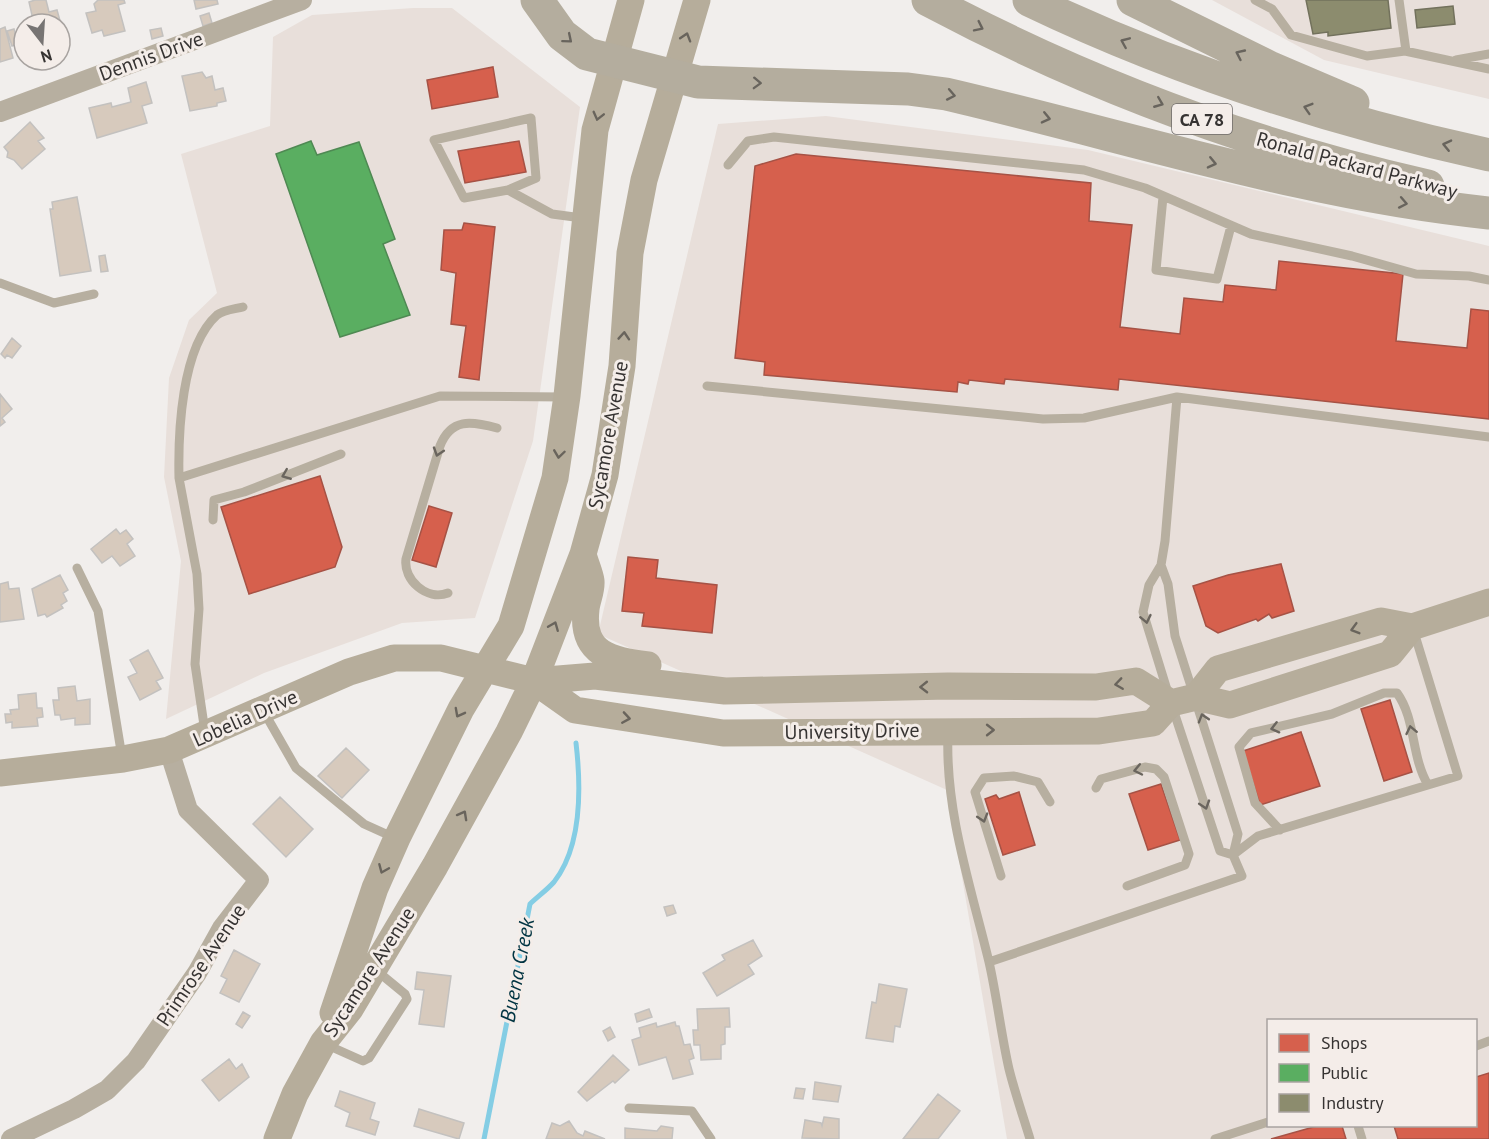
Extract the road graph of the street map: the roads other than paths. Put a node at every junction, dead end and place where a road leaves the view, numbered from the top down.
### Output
1 (302, 0) edge
2 (537, 0) edge
3 (630, 0) edge
4 (697, 0) edge
5 (928, 0) edge
6 (1029, 0) edge
7 (1133, 0) edge
8 (1255, 0) edge
9 (1399, 0) edge
10 (1406, 51) junction
11 (1489, 54) edge
12 (612, 59) junction
13 (1450, 61) junction
14 (1489, 69) edge
15 (674, 74) junction
16 (0, 112) edge
17 (1405, 136) junction
18 (1489, 155) edge
19 (728, 165) dead end
20 (508, 190) junction
21 (1163, 197) junction
22 (1489, 200) edge
23 (1489, 213) edge
24 (585, 219) junction
25 (1231, 226) junction
26 (1489, 280) edge
27 (0, 283) edge
28 (94, 294) dead end
29 (243, 307) dead end
30 (707, 386) dead end
31 (567, 396) junction
32 (1178, 397) junction
33 (496, 428) dead end
34 (1489, 437) edge
35 (341, 454) dead end
36 (179, 478) junction
37 (213, 520) dead end
38 (583, 554) junction
39 (1161, 565) junction
40 (77, 568) dead end
41 (448, 593) dead end
42 (1489, 602) edge
43 (1412, 627) junction
44 (486, 668) junction
45 (534, 681) junction
46 (753, 690) junction
47 (1184, 700) junction
48 (262, 710) junction
49 (948, 730) junction
50 (206, 736) junction
51 (169, 750) junction
52 (123, 759) junction
53 (0, 773) edge
54 (1428, 785) junction
55 (1096, 788) dead end
56 (1050, 802) dead end
57 (1280, 830) junction
58 (397, 838) junction
59 (1233, 855) junction
60 (1001, 876) dead end
61 (1127, 886) dead end
62 (989, 962) junction
63 (373, 968) junction
64 (323, 1043) junction
65 (629, 1108) dead end
66 (1267, 1123) edge
67 (11, 1139) edge
68 (277, 1139) edge
69 (711, 1139) edge
70 (1030, 1139) edge
71 (1215, 1139) edge

1 - 16 street, Dennis Drive
2 -> 12 highway
3 - 12 main road, Sycamore Avenue
15 -> 4 main road, Sycamore Avenue
5 -> 22 highway, Ronald Packard Parkway / CA 78
17 -> 6 highway, Ronald Packard Parkway / CA 78
17 -> 7 highway
8 - 10 lane
9 - 10 lane
10 - 13 lane
11 - 13 lane
12 - 15 highway
12 -> 24 main road, Sycamore Avenue
13 - 14 lane
15 -> 23 highway
38 -> 15 main road, Sycamore Avenue
18 -> 17 highway, Ronald Packard Parkway / CA 78
19 - 21 lane
20 - 20 lane
20 - 24 lane
21 - 25 lane
21 - 25 lane
24 - 31 main road, Sycamore Avenue
25 - 26 lane
27 - 28 lane
29 - 36 lane
30 - 32 lane
31 - 36 lane
31 -> 44 main road, Sycamore Avenue
32 - 34 lane
32 - 39 lane
33 -> 41 lane
35 -> 37 lane
36 - 50 lane
45 -> 38 main road, Sycamore Avenue
38 - 46 main road
39 - 47 lane
39 -> 47 lane
40 - 52 lane
42 - 43 main road, University Drive
43 -> 47 main road, University Drive
43 - 47 main road, University Drive
43 - 54 lane
44 - 45 main road, University Drive
44 - 48 main road, Lobelia Drive
44 -> 58 main road, Sycamore Avenue
45 - 46 main road, University Drive
45 -> 49 main road, University Drive
63 -> 45 main road, Sycamore Avenue
47 -> 46 main road, University Drive
49 -> 47 main road, University Drive
59 -> 47 lane
47 -> 59 lane
48 - 50 main road, Lobelia Drive
48 - 58 lane
49 - 62 lane
50 - 51 main road, Lobelia Drive
51 - 52 main road, Lobelia Drive
51 - 67 street, Primrose Avenue
52 - 53 main road, Lobelia Drive
54 - 57 lane
54 -> 57 lane
61 -> 55 lane
56 -> 60 lane
57 - 59 lane
58 -> 64 main road, Sycamore Avenue
59 - 62 lane
62 - 70 lane
63 - 64 main road, Sycamore Avenue
63 - 64 lane
64 - 68 main road
65 - 69 lane
66 - 71 lane

